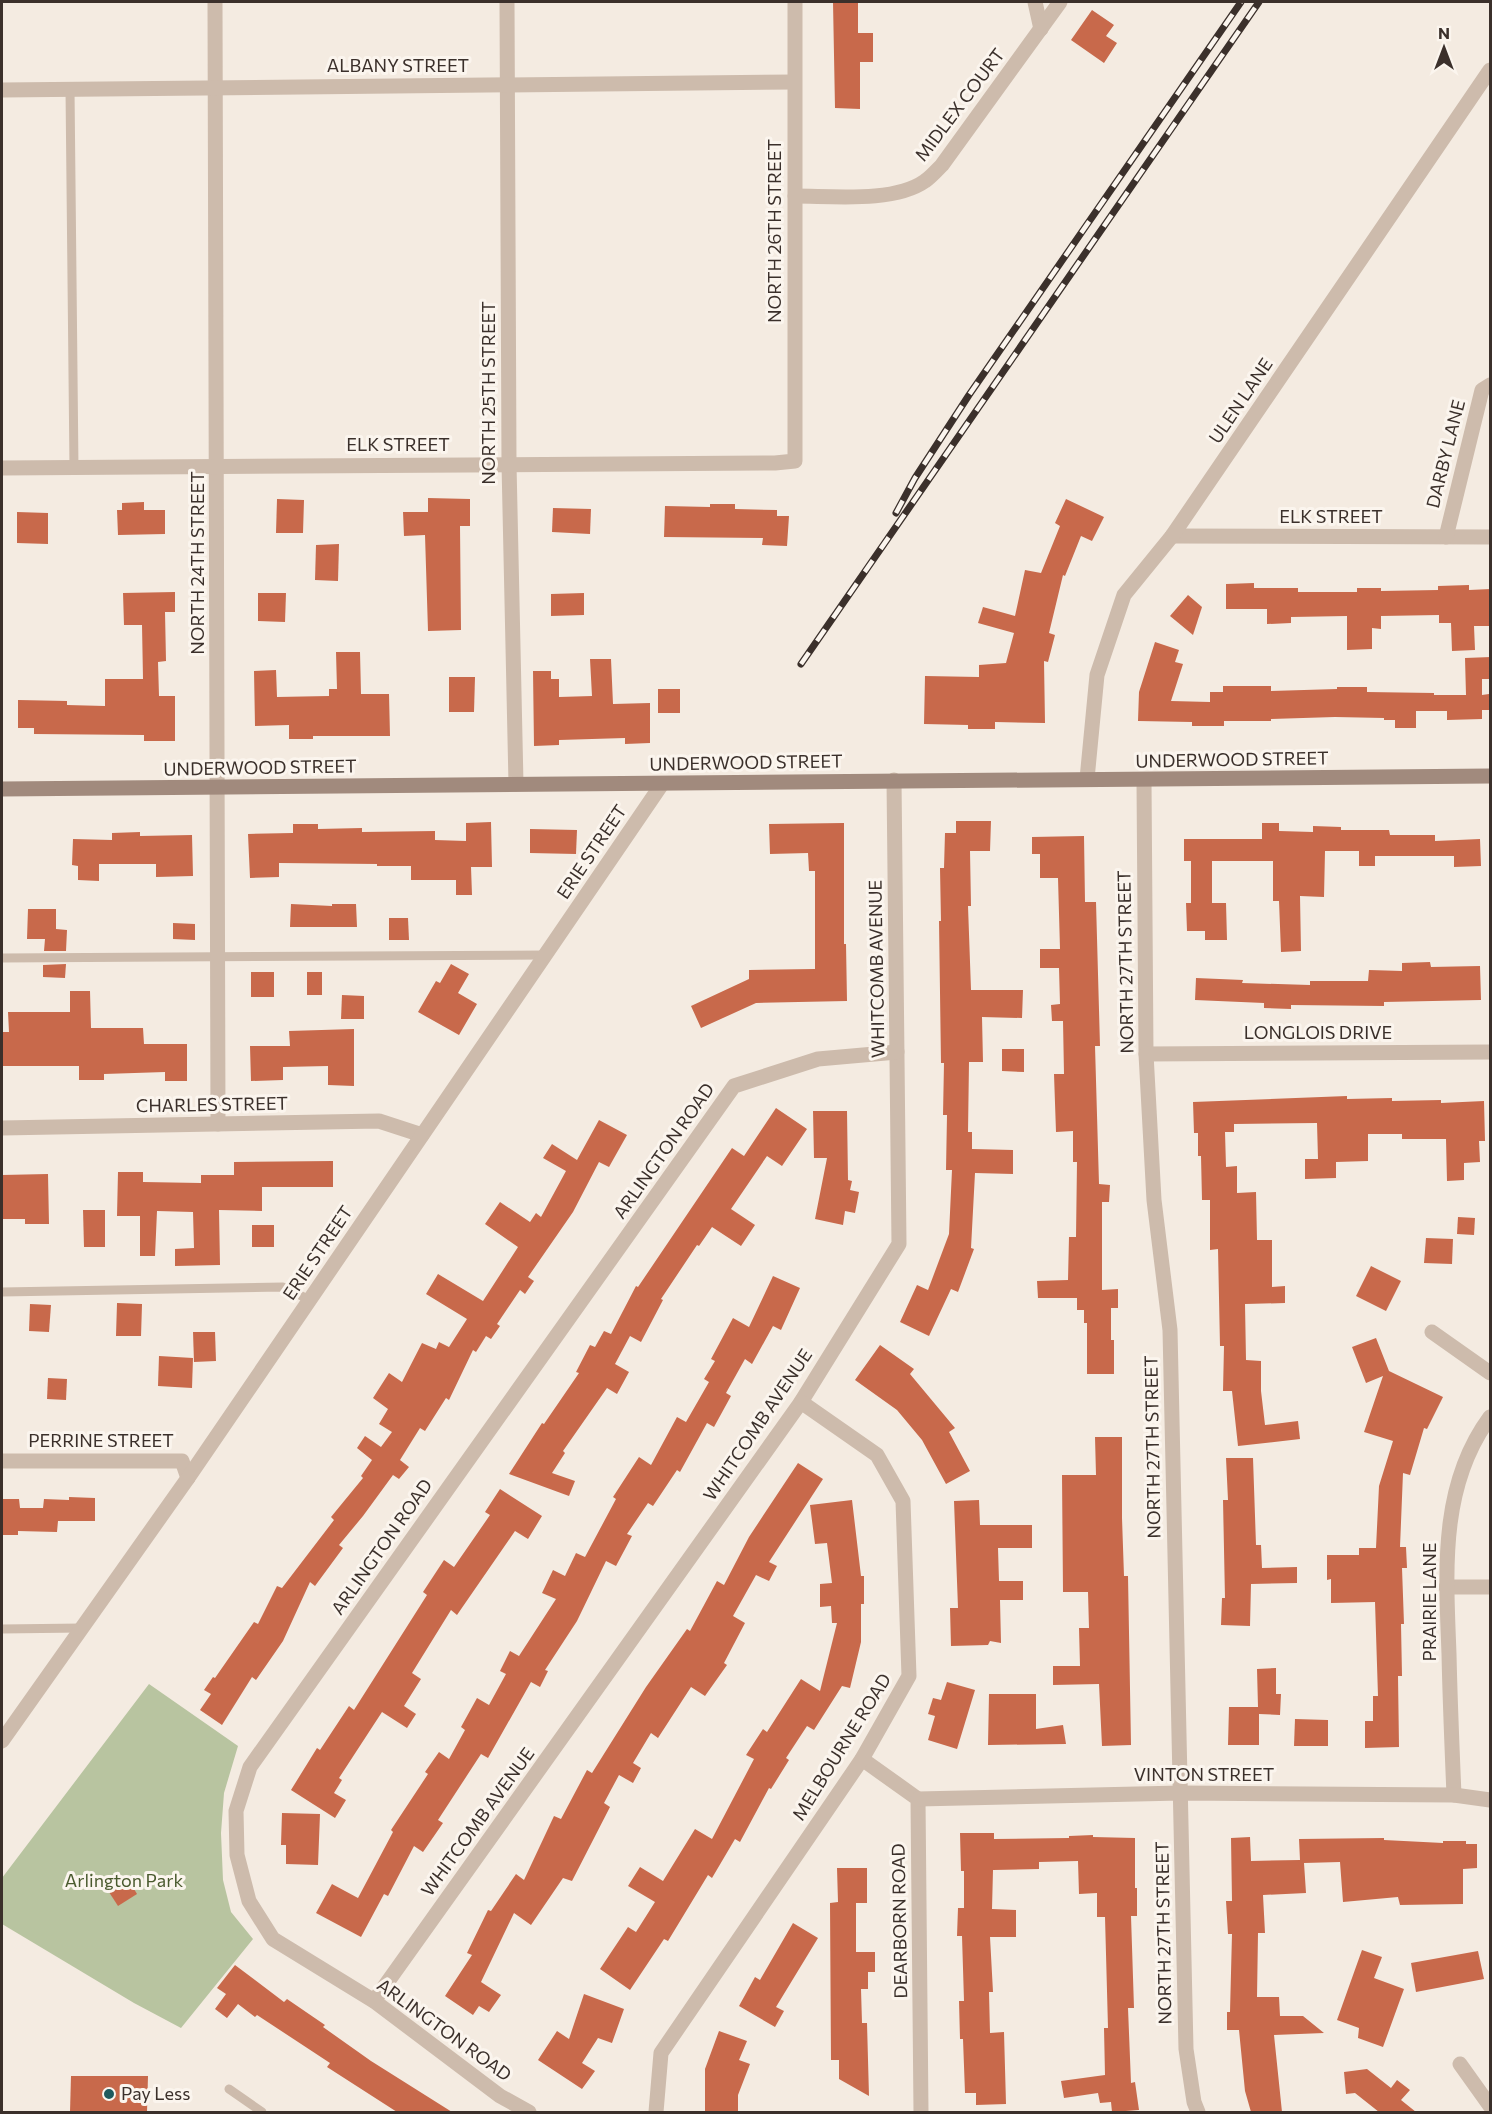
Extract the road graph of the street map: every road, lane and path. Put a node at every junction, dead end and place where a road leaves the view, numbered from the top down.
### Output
1 (214, 2) edge
2 (507, 2) edge
3 (795, 2) edge
4 (1035, 2) edge
5 (1060, 2) edge
6 (1041, 29) junction
7 (1491, 70) edge
8 (794, 82) junction
9 (215, 86) junction
10 (507, 86) junction
11 (70, 89) junction
12 (2, 90) edge
13 (795, 196) junction
14 (1491, 385) edge
15 (795, 461) joint
16 (509, 464) junction
17 (217, 466) junction
18 (2, 468) edge
19 (74, 468) junction
20 (1172, 536) junction
21 (1446, 537) junction
22 (1491, 537) edge
23 (1491, 776) edge
24 (1087, 779) junction
25 (894, 780) junction
26 (1144, 781) junction
27 (516, 784) junction
28 (662, 784) junction
29 (217, 788) junction
30 (2, 789) edge
31 (546, 955) junction
32 (2, 957) edge
33 (218, 957) junction
34 (897, 1052) junction
35 (1491, 1052) edge
36 (1146, 1054) junction
37 (218, 1124) junction
38 (2, 1128) edge
39 (422, 1135) junction
40 (2, 1292) edge
41 (310, 1300) junction
42 (1432, 1332) dead end
43 (1491, 1373) edge
44 (801, 1402) junction
45 (1491, 1417) edge
46 (2, 1461) edge
47 (188, 1478) junction
48 (1446, 1587) junction
49 (1491, 1587) edge
50 (81, 1628) junction
51 (2, 1629) edge
52 (2, 1741) edge
53 (862, 1759) junction
54 (1181, 1793) junction
55 (1454, 1795) junction
56 (918, 1799) junction
57 (1491, 1800) edge
58 (374, 2001) junction
59 (1460, 2064) dead end
60 (229, 2089) dead end
61 (1491, 2106) edge
62 (262, 2112) edge
63 (528, 2112) edge
64 (656, 2112) edge
65 (921, 2112) edge
66 (1198, 2112) edge

1 - 9 street, NORTH 24TH STREET
2 - 10 street, NORTH 25TH STREET
3 - 8 street, NORTH 26TH STREET
4 - 6 street
5 - 6 street, MIDLEX COURT
6 - 13 street, MIDLEX COURT
7 - 20 street, ULEN LANE
8 - 10 street, ALBANY STREET
8 - 13 street, NORTH 26TH STREET
9 - 10 street, ALBANY STREET
9 - 11 street, ALBANY STREET
9 - 17 street, NORTH 24TH STREET
10 - 16 street, NORTH 25TH STREET
11 - 12 street, ALBANY STREET
11 - 19 lane
13 - 15 street, NORTH 26TH STREET
14 - 21 street, DARBY LANE
15 - 16 street, ELK STREET
16 - 17 street, ELK STREET
16 - 27 street, NORTH 25TH STREET
17 - 19 street, ELK STREET
17 - 29 street, NORTH 24TH STREET
18 - 19 street, ELK STREET
20 - 21 street, ELK STREET
20 - 24 street, ULEN LANE
21 - 22 street, ELK STREET
23 - 26 street, UNDERWOOD STREET
24 - 25 street, UNDERWOOD STREET
24 - 26 street, UNDERWOOD STREET
25 - 28 street, UNDERWOOD STREET
25 - 34 street, WHITCOMB AVENUE
26 - 36 street, NORTH 27TH STREET
27 - 28 street, UNDERWOOD STREET
27 - 29 street, UNDERWOOD STREET
28 - 31 street, ERIE STREET
29 - 30 street, UNDERWOOD STREET
29 - 33 street, NORTH 24TH STREET
31 - 33 lane
31 - 39 street, ERIE STREET
32 - 33 lane
33 - 37 street, NORTH 24TH STREET
34 - 44 street, WHITCOMB AVENUE
34 - 58 street, ARLINGTON ROAD
35 - 36 street, LONGLOIS DRIVE
36 - 54 street, NORTH 27TH STREET
37 - 38 street, CHARLES STREET
37 - 39 street, CHARLES STREET
39 - 41 street, ERIE STREET
40 - 41 lane
41 - 47 street, ERIE STREET
42 - 43 street
44 - 53 street, MELBOURNE ROAD
44 - 58 street, WHITCOMB AVENUE
45 - 48 street, PRAIRIE LANE
46 - 47 street, PERRINE STREET
47 - 50 street, ERIE STREET
48 - 49 street
48 - 55 street, PRAIRIE LANE
50 - 51 lane
50 - 52 street, ERIE STREET
53 - 56 street
53 - 64 street, MELBOURNE ROAD
54 - 55 street, VINTON STREET
54 - 56 street, VINTON STREET
54 - 66 street, NORTH 27TH STREET
55 - 57 street, VINTON STREET
56 - 65 street, DEARBORN ROAD
58 - 63 street, ARLINGTON ROAD
59 - 61 street
60 - 62 lane

